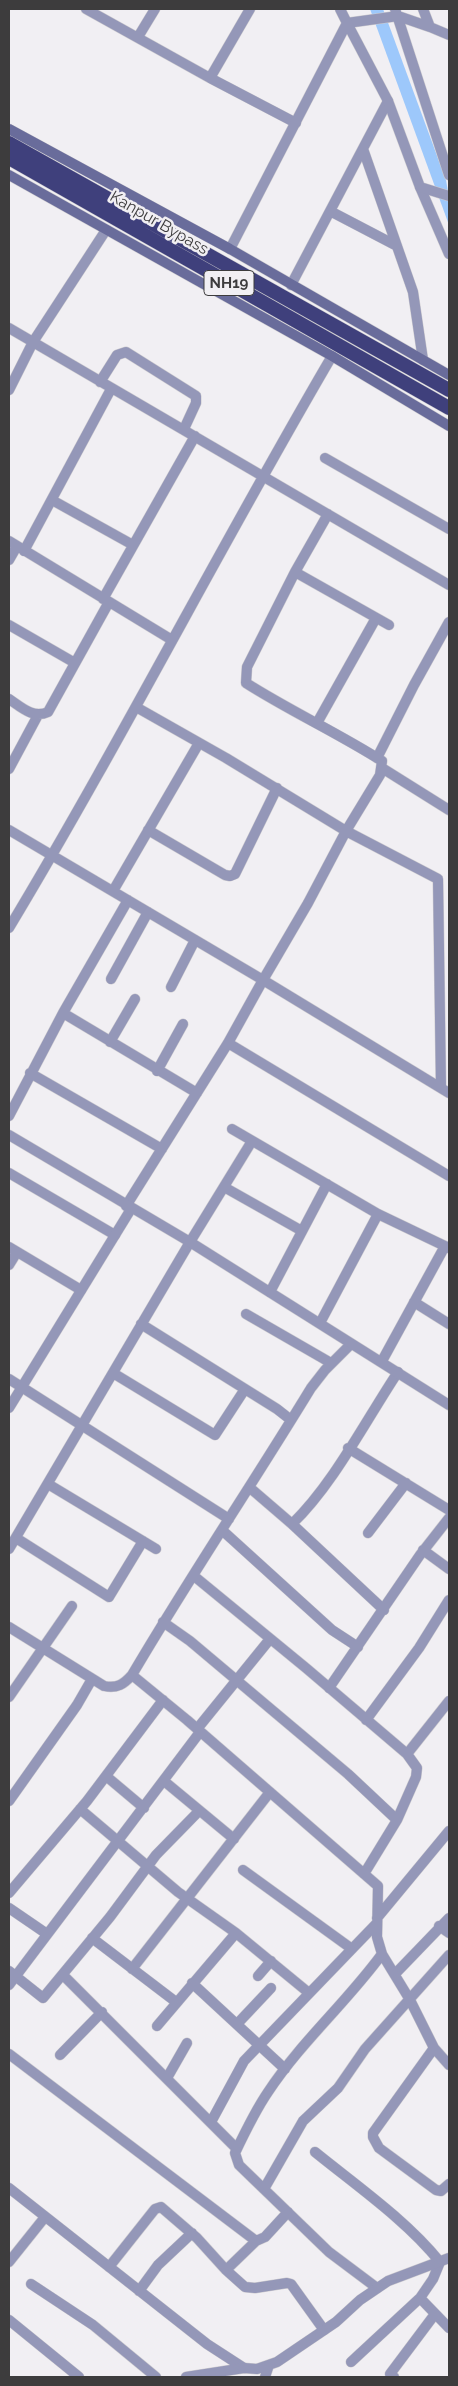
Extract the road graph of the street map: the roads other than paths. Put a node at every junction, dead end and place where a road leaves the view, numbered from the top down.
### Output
1 (86, 9) edge
2 (154, 9) edge
3 (250, 9) edge
4 (340, 9) edge
5 (423, 9) edge
6 (396, 14) edge
7 (347, 22) junction
8 (430, 27) junction
9 (449, 35) edge
10 (138, 37) junction
11 (210, 78) junction
12 (388, 101) junction
13 (296, 123) junction
14 (9, 129) edge
15 (9, 142) edge
16 (363, 148) junction
17 (9, 158) edge
18 (449, 174) edge
19 (9, 175) edge
20 (425, 189) junction
21 (449, 196) edge
22 (330, 211) junction
23 (106, 230) junction
24 (397, 246) junction
25 (230, 249) junction
26 (449, 254) edge
27 (292, 285) junction
28 (9, 328) edge
29 (33, 342) junction
30 (332, 356) junction
31 (423, 360) junction
32 (449, 376) edge
33 (100, 382) junction
34 (111, 388) junction
35 (9, 390) edge
36 (449, 390) edge
37 (449, 408) edge
38 (449, 426) edge
39 (184, 430) junction
40 (195, 436) junction
41 (325, 458) dead end
42 (262, 476) junction
43 (52, 500) junction
44 (328, 514) junction
45 (449, 529) edge
46 (134, 545) junction
47 (17, 546) edge
48 (9, 560) edge
49 (295, 572) junction
50 (449, 586) edge
51 (106, 600) junction
52 (376, 618) junction
53 (449, 622) edge
54 (389, 625) dead end
55 (9, 626) edge
56 (172, 640) junction
57 (75, 663) junction
58 (9, 699) edge
59 (136, 707) junction
60 (38, 715) junction
61 (317, 723) junction
62 (199, 743) junction
63 (377, 758) junction
64 (382, 768) junction
65 (9, 769) edge
66 (277, 788) junction
67 (449, 810) edge
68 (9, 830) edge
69 (148, 830) junction
70 (346, 831) junction
71 (52, 855) junction
72 (113, 891) junction
73 (128, 900) junction
74 (148, 912) junction
75 (9, 928) edge
76 (195, 940) junction
77 (445, 974) edge
78 (111, 979) dead end
79 (263, 980) junction
80 (172, 987) dead end
81 (135, 999) dead end
82 (63, 1013) junction
83 (183, 1024) dead end
84 (110, 1042) junction
85 (228, 1043) junction
86 (157, 1071) junction
87 (30, 1074) junction
88 (445, 1091) edge
89 (197, 1093) junction
90 (9, 1116) edge
91 (232, 1129) dead end
92 (9, 1135) edge
93 (252, 1141) junction
94 (162, 1149) junction
95 (9, 1173) edge
96 (449, 1176) edge
97 (327, 1184) junction
98 (224, 1186) junction
99 (129, 1208) junction
100 (378, 1214) junction
101 (302, 1231) junction
102 (115, 1235) junction
103 (190, 1242) junction
104 (447, 1247) edge
105 (13, 1249) edge
106 (9, 1265) edge
107 (81, 1290) junction
108 (270, 1292) junction
109 (414, 1302) junction
110 (246, 1314) dead end
111 (320, 1323) junction
112 (141, 1324) junction
113 (449, 1324) edge
114 (351, 1344) junction
115 (382, 1362) junction
116 (331, 1364) junction
117 (398, 1372) junction
118 (113, 1373) junction
119 (9, 1379) edge
120 (22, 1387) junction
121 (245, 1389) junction
122 (449, 1405) edge
123 (9, 1408) edge
124 (291, 1420) junction
125 (83, 1424) junction
126 (348, 1448) junction
127 (406, 1483) junction
128 (48, 1484) junction
129 (249, 1487) junction
130 (449, 1510) edge
131 (449, 1518) edge
132 (229, 1519) junction
133 (292, 1524) junction
134 (223, 1531) junction
135 (368, 1533) dead end
136 (16, 1538) junction
137 (142, 1541) junction
138 (9, 1549) edge
139 (156, 1549) dead end
140 (423, 1550) junction
141 (449, 1569) edge
142 (194, 1576) junction
143 (449, 1600) edge
144 (72, 1606) dead end
145 (384, 1610) junction
146 (163, 1622) junction
147 (9, 1627) edge
148 (270, 1639) junction
149 (358, 1647) junction
150 (43, 1648) junction
151 (132, 1675) junction
152 (92, 1679) junction
153 (237, 1680) junction
154 (329, 1688) junction
155 (9, 1698) edge
156 (163, 1700) junction
157 (449, 1701) edge
158 (366, 1720) junction
159 (199, 1730) junction
160 (407, 1754) junction
161 (106, 1776) junction
162 (164, 1782) junction
163 (270, 1792) junction
164 (9, 1800) edge
165 (144, 1808) junction
166 (80, 1809) junction
167 (199, 1811) junction
168 (397, 1820) junction
169 (449, 1831) edge
170 (234, 1839) junction
171 (119, 1840) junction
172 (148, 1865) junction
173 (243, 1870) dead end
174 (364, 1874) junction
175 (9, 1893) edge
176 (188, 1899) junction
177 (9, 1908) edge
178 (449, 1918) edge
179 (377, 1921) junction
180 (439, 1926) junction
181 (236, 1932) junction
182 (449, 1933) edge
183 (47, 1934) junction
184 (92, 1938) junction
185 (352, 1949) junction
186 (382, 1954) junction
187 (449, 1955) edge
188 (271, 1961) junction
189 (132, 1969) junction
190 (12, 1973) edge
191 (395, 1974) junction
192 (64, 1975) junction
193 (258, 1976) dead end
194 (192, 1983) junction
195 (9, 1985) edge
196 (270, 1988) dead end
197 (309, 1993) junction
198 (410, 2000) junction
199 (176, 2002) junction
200 (102, 2012) junction
201 (238, 2023) junction
202 (157, 2026) dead end
203 (187, 2043) dead end
204 (259, 2044) junction
205 (434, 2048) junction
206 (9, 2054) edge
207 (60, 2055) dead end
208 (448, 2059) edge
209 (285, 2070) junction
210 (167, 2078) junction
211 (211, 2122) junction
212 (238, 2148) junction
213 (315, 2152) dead end
214 (449, 2184) edge
215 (9, 2188) edge
216 (264, 2189) junction
217 (288, 2212) junction
218 (45, 2217) junction
219 (192, 2233) junction
220 (256, 2241) junction
221 (445, 2260) edge
222 (9, 2262) edge
223 (109, 2267) junction
224 (226, 2270) junction
225 (31, 2284) dead end
226 (377, 2288) junction
227 (139, 2290) junction
228 (420, 2298) junction
229 (435, 2314) junction
230 (9, 2320) edge
231 (449, 2328) edge
232 (324, 2330) junction
233 (351, 2362) dead end
234 (269, 2365) junction
235 (244, 2368) junction
236 (79, 2377) edge
237 (156, 2377) edge
238 (186, 2377) edge
239 (265, 2377) edge
240 (394, 2377) edge

1 - 10 street
2 - 10 street
3 - 11 street
4 - 7 street
5 - 8 street
6 - 7 street
6 - 8 street
6 - 18 street
7 - 12 street
7 - 13 street
8 - 9 street
10 - 11 street
11 - 13 street
12 - 16 street
12 - 20 street
13 - 25 street
14 - 25 main road
15 - 36 highway, Kanpur Bypass / NH19
16 - 22 street
16 - 24 street
17 - 37 highway, Kanpur Bypass / NH19
19 - 23 main road
20 - 21 street
20 - 26 street
22 - 24 street
22 - 27 street
23 - 29 street
23 - 30 main road
24 - 31 street
25 - 27 main road
27 - 31 main road
28 - 29 street
29 - 33 street
29 - 35 street
30 - 38 main road
30 - 42 street
31 - 32 main road
33 - 34 street
33 - 39 street
34 - 39 street
34 - 43 street
39 - 40 street
40 - 42 street
40 - 46 street
41 - 45 street
42 - 44 street
42 - 56 street
43 - 46 street
43 - 47 street
44 - 49 street
44 - 50 street
46 - 51 street
47 - 48 street
47 - 51 street
49 - 52 street
49 - 61 street
51 - 56 street
51 - 57 street
52 - 54 street
52 - 61 street
53 - 63 street
55 - 57 street
56 - 59 street
57 - 60 street
58 - 60 street
59 - 62 street
59 - 71 street
60 - 65 street
61 - 63 street
62 - 66 street
62 - 69 street
63 - 64 street
64 - 67 street
64 - 70 street
66 - 69 street
66 - 70 street
68 - 71 street
69 - 72 street
70 - 77 street
70 - 79 street
71 - 72 street
71 - 75 street
72 - 73 street
73 - 74 street
73 - 82 street
74 - 76 street
74 - 78 street
76 - 79 street
76 - 80 street
77 - 88 street
79 - 85 street
79 - 88 street
81 - 84 street
82 - 84 street
82 - 87 street
83 - 86 street
84 - 86 street
85 - 89 street
85 - 96 street
86 - 89 street
87 - 90 street
87 - 94 street
89 - 94 street
91 - 93 street
92 - 99 street
93 - 97 street
93 - 98 street
94 - 99 street
95 - 102 street
97 - 100 street
97 - 101 street
98 - 101 street
98 - 103 street
99 - 102 street
99 - 103 street
100 - 104 street
100 - 111 street
101 - 108 street
102 - 107 street
103 - 108 street
103 - 112 street
104 - 109 street
105 - 106 street
105 - 107 street
107 - 120 street
108 - 111 street
109 - 113 street
109 - 115 street
110 - 116 street
111 - 114 street
112 - 118 street
112 - 121 street
114 - 115 street
114 - 116 street
115 - 117 street
116 - 124 street
117 - 122 street
117 - 126 street
118 - 121 street
118 - 125 street
119 - 120 street
120 - 123 street
120 - 125 street
121 - 124 street
124 - 129 street
125 - 128 street
125 - 132 street
126 - 127 street
126 - 133 street
127 - 130 street
127 - 135 street
128 - 136 street
128 - 137 street
129 - 132 street
129 - 133 street
131 - 140 street
132 - 134 street
133 - 145 street
134 - 142 street
134 - 149 street
136 - 137 street
136 - 138 street
137 - 139 street
140 - 141 street
140 - 145 street
142 - 146 street
142 - 148 street
143 - 158 street
144 - 150 street
145 - 149 street
146 - 151 street
146 - 153 street
147 - 150 street
148 - 153 street
148 - 154 street
149 - 154 street
150 - 152 street
150 - 155 street
151 - 152 street
151 - 156 street
152 - 164 street
153 - 159 street
153 - 168 street
154 - 158 street
156 - 159 street
156 - 161 street
157 - 160 street
158 - 160 street
159 - 162 street
159 - 163 street
160 - 168 street
161 - 165 street
161 - 166 street
162 - 165 street
162 - 167 street
163 - 170 street
163 - 174 street
165 - 171 street
166 - 171 street
166 - 175 street
167 - 170 street
167 - 172 street
168 - 174 street
169 - 179 street
170 - 176 street
171 - 172 street
171 - 183 street
172 - 176 street
172 - 184 street
173 - 185 street
174 - 179 street
176 - 181 street
176 - 189 street
177 - 183 street
178 - 180 street
179 - 185 street
179 - 186 street
180 - 182 street
180 - 191 street
181 - 188 street
181 - 194 street
183 - 190 street
184 - 189 street
184 - 192 street
185 - 197 street
186 - 191 street
186 - 209 street
187 - 198 street
188 - 193 street
188 - 197 street
189 - 199 street
190 - 192 street
190 - 195 street
191 - 198 street
192 - 200 street
194 - 199 street
194 - 201 street
196 - 201 street
197 - 204 street
198 - 205 street
198 - 216 street
199 - 202 street
200 - 207 street
200 - 210 street
201 - 204 street
203 - 210 street
204 - 209 street
204 - 211 street
205 - 208 street
205 - 214 street
206 - 220 street
209 - 212 street
210 - 211 street
211 - 212 street
212 - 216 street
213 - 221 street
215 - 218 street
216 - 217 street
217 - 220 street
217 - 226 street
218 - 222 street
218 - 223 street
219 - 223 street
219 - 224 street
219 - 227 street
220 - 224 street
221 - 226 street
221 - 228 street
223 - 227 street
224 - 232 street
225 - 237 street
226 - 232 street
227 - 235 street
228 - 229 street
228 - 233 street
229 - 231 street
229 - 240 street
230 - 236 street
232 - 234 street
234 - 235 street
234 - 239 street
235 - 238 street

